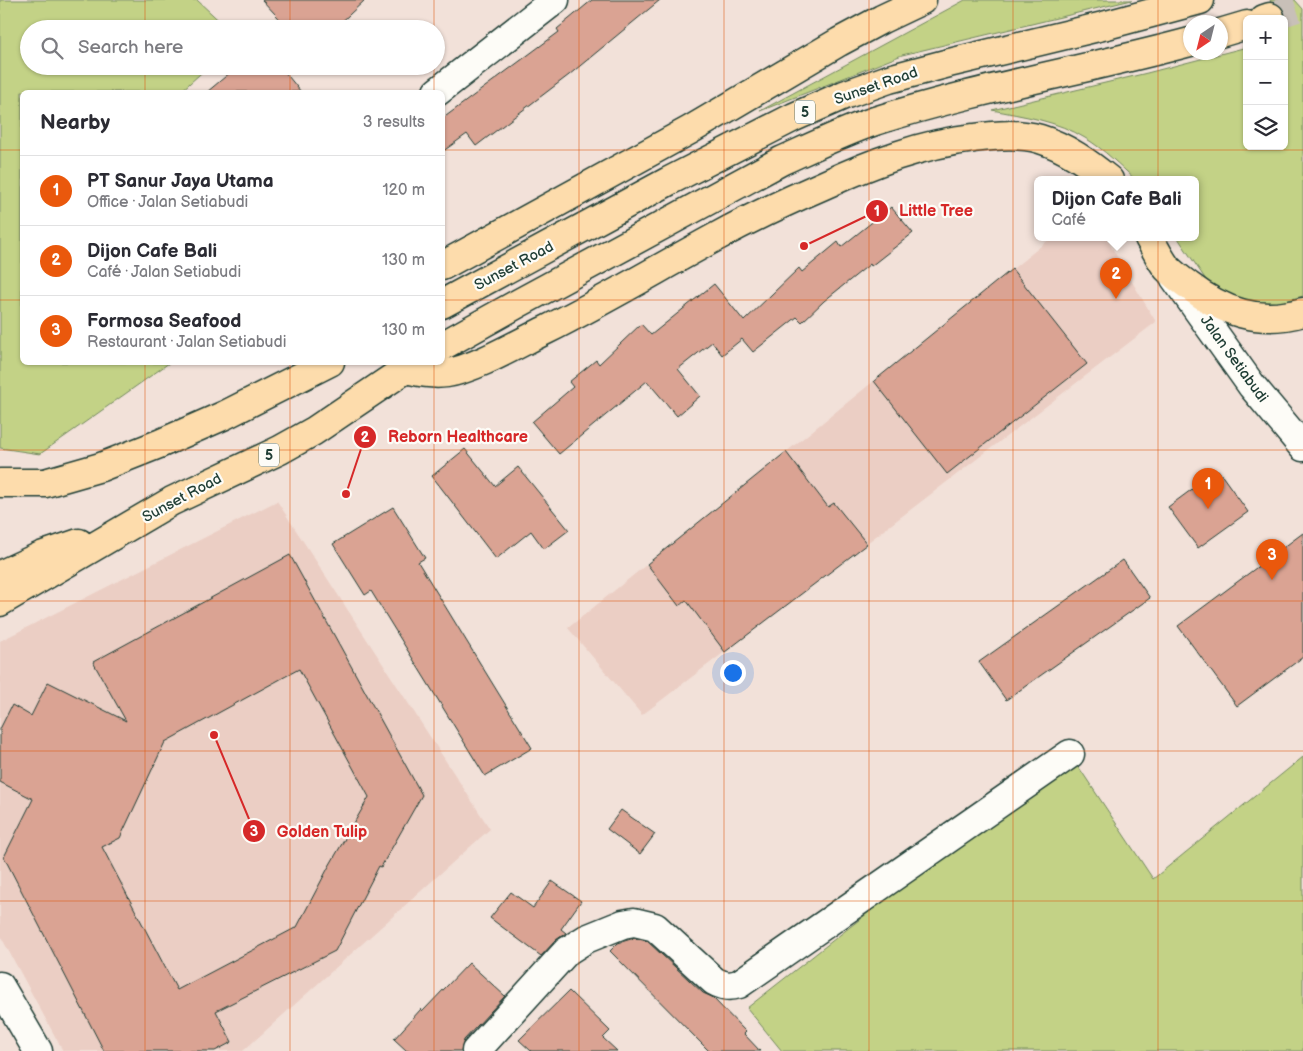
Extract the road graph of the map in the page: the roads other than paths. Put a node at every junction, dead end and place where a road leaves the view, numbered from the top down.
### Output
1 (555, 0) edge
2 (922, 0) edge
3 (1200, 0) edge
4 (1243, 26) edge
5 (1228, 30) edge
6 (1183, 44) edge
7 (440, 90) edge
8 (1104, 176) edge
9 (1151, 241) edge
10 (445, 264) edge
11 (1168, 269) junction
12 (445, 302) edge
13 (1303, 312) edge
14 (445, 344) edge
15 (410, 366) edge
16 (310, 369) edge
17 (1303, 447) edge
18 (0, 483) edge
19 (45, 483) junction
20 (0, 492) edge
21 (126, 529) junction
22 (0, 575) edge
23 (0, 602) edge
24 (1070, 754) dead end
25 (2, 995) edge
26 (38, 1051) edge
27 (476, 1051) edge

1 - 7 street
2 - 10 highway
3 - 12 highway, Sunset Road / 5
4 - 5 highway
6 - 14 highway, 5
8 - 15 highway
9 - 11 highway
11 - 13 highway
11 - 17 street, Jalan Setiabudi
15 - 21 highway, Sunset Road / 5
16 - 19 highway
18 - 19 highway
19 - 20 highway
21 - 22 highway
21 - 23 highway, Sunset Road / 5
24 - 27 street
25 - 26 street

